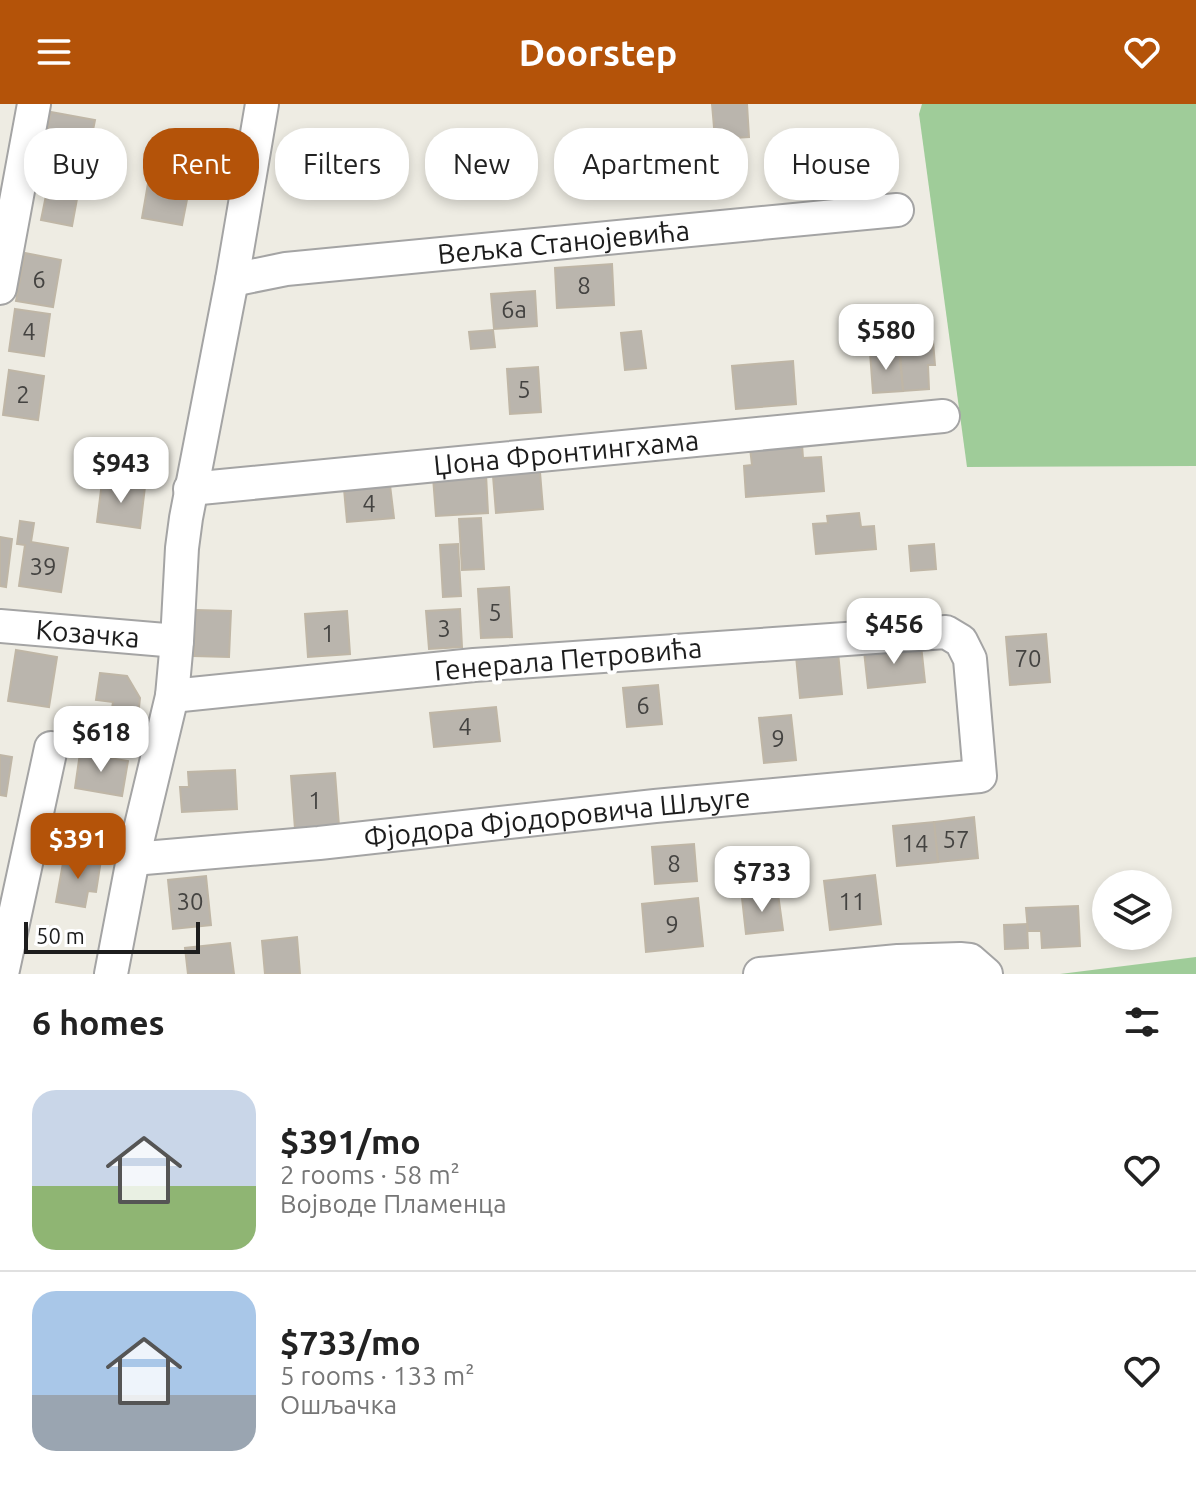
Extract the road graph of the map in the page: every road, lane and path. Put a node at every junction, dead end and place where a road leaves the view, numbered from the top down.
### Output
1 (34, 104) edge
2 (262, 104) edge
3 (897, 210) dead end
4 (232, 280) junction
5 (0, 288) edge
6 (943, 416) dead end
7 (190, 489) junction
8 (0, 626) edge
9 (177, 641) junction
10 (172, 696) junction
11 (51, 748) dead end
12 (980, 776) joint
13 (133, 859) junction
14 (983, 972) edge
15 (2, 974) edge
16 (111, 974) edge
17 (760, 974) edge

1 - 5 street
2 - 4 street
3 - 4 street, Вељка Станојевића
4 - 7 street
6 - 7 street, Џона Фронтингхама
7 - 9 street
8 - 9 street, Козачка
9 - 10 street
10 - 12 street, Генерала Петровића
10 - 13 street
11 - 15 street
12 - 13 street, Фјодора Фјодоровича Шљуге
13 - 16 street
14 - 17 street

